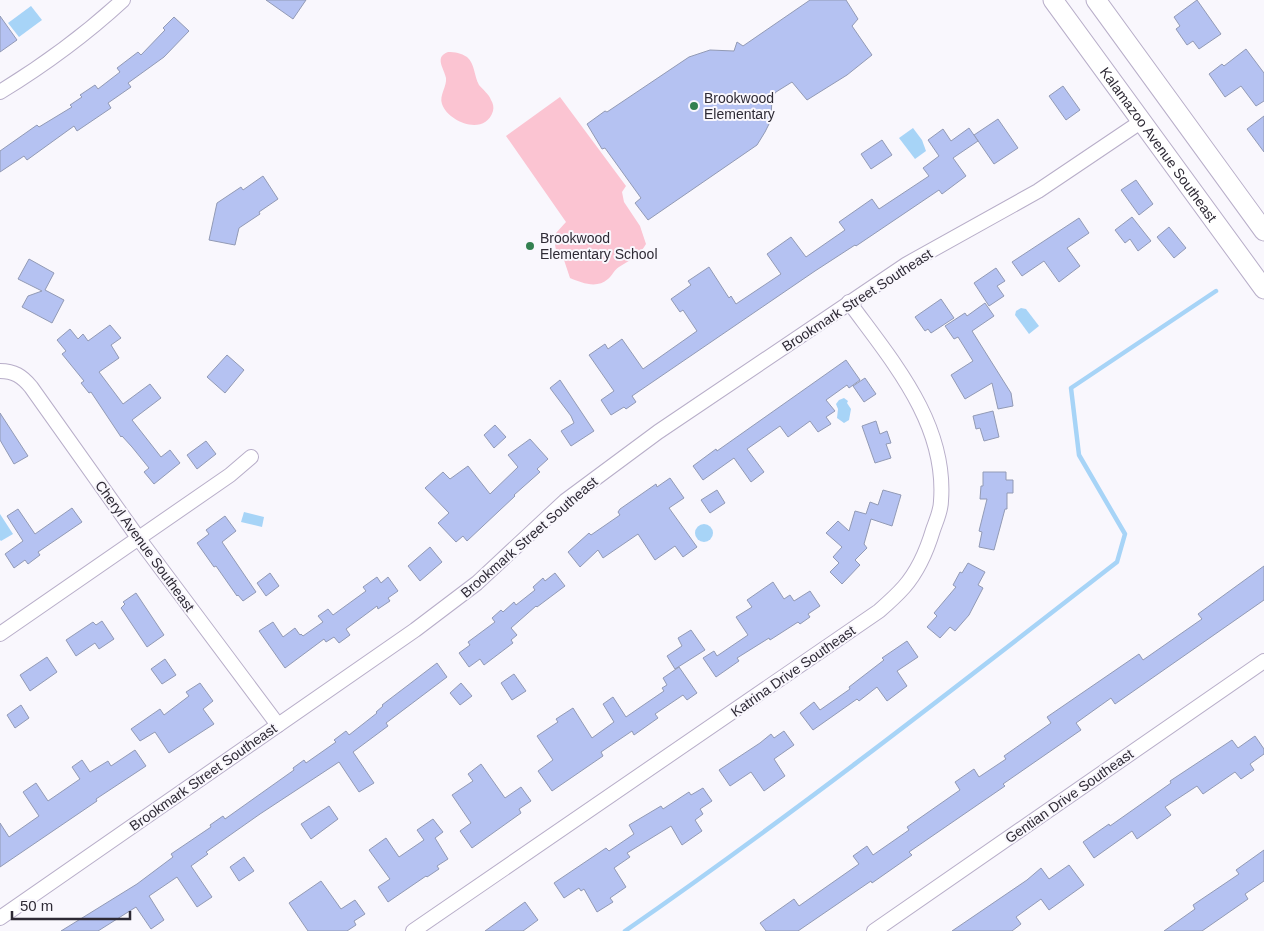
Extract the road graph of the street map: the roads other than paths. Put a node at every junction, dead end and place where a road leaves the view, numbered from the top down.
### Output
1 (123, 0) edge
2 (1053, 0) edge
3 (1084, 0) edge
4 (1101, 6) edge
5 (0, 92) edge
6 (1142, 121) junction
7 (1172, 161) junction
8 (1264, 230) edge
9 (1264, 274) edge
10 (1264, 289) edge
11 (849, 302) junction
12 (4, 371) edge
13 (252, 457) dead end
14 (139, 539) junction
15 (0, 634) edge
16 (1262, 667) edge
17 (278, 725) junction
18 (0, 918) edge
19 (414, 931) edge
20 (874, 931) edge

1 - 5 street
2 - 6 main road, Kalamazoo Avenue Southeast
3 - 4 main road
4 - 8 main road
6 - 7 main road, Kalamazoo Avenue Southeast
6 - 11 street, Brookmark Street Southeast
7 - 9 main road
7 - 10 main road, Kalamazoo Avenue Southeast
11 - 17 street, Brookmark Street Southeast
11 - 19 street, Katrina Drive Southeast
12 - 14 street, Cheryl Avenue Southeast
13 - 14 street
14 - 15 street
14 - 17 street, Cheryl Avenue Southeast
16 - 20 street, Gentian Drive Southeast
17 - 18 street, Brookmark Street Southeast

